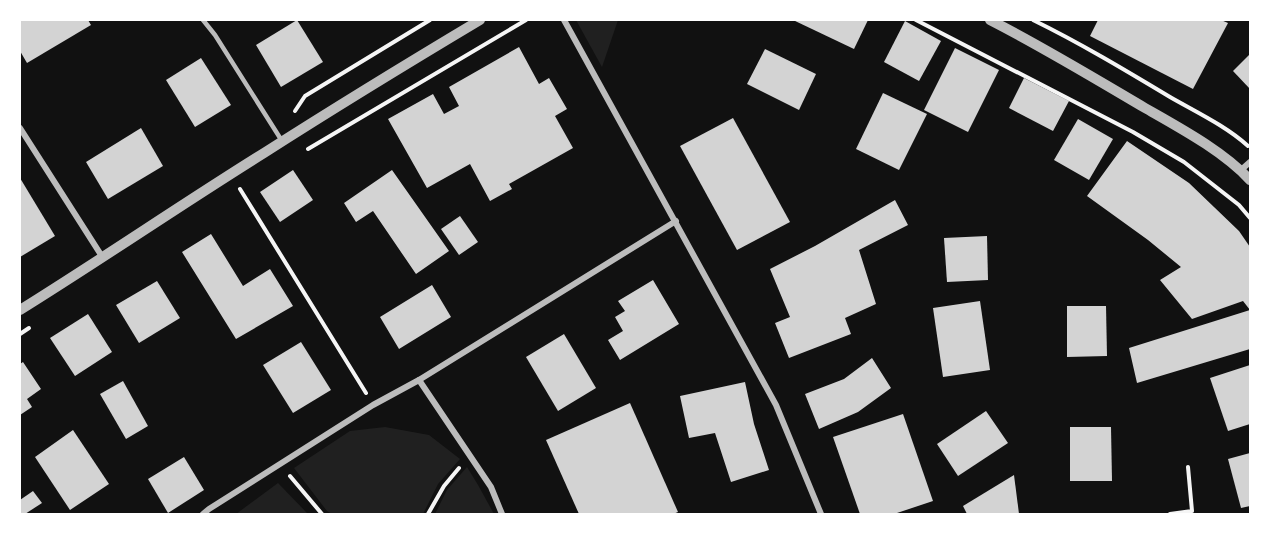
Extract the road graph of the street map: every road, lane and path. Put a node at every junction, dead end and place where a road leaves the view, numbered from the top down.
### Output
1 (203, 20) edge
2 (480, 20) edge
3 (526, 20) edge
4 (564, 20) edge
5 (916, 20) edge
6 (990, 20) edge
7 (1034, 20) edge
8 (20, 128) edge
9 (282, 141) junction
10 (1251, 149) edge
11 (308, 150) dead end
12 (1251, 162) edge
13 (1241, 170) junction
14 (1251, 180) edge
15 (249, 184) dead end
16 (1251, 218) edge
17 (676, 222) junction
18 (103, 258) junction
19 (20, 310) edge
20 (38, 322) dead end
21 (20, 334) edge
22 (419, 380) junction
23 (374, 405) junction
24 (470, 455) junction
25 (279, 464) junction
26 (1188, 467) dead end
27 (203, 514) edge
28 (322, 514) edge
29 (428, 514) edge
30 (502, 514) edge
31 (821, 514) edge
32 (1170, 514) edge

1 - 9 lane
2 - 9 street
3 - 11 path
4 - 17 street
5 - 16 path
6 - 13 street
7 - 10 path
8 - 18 street
9 - 18 street
12 - 13 street
13 - 14 street
15 - 23 path
17 - 22 street
17 - 31 street
18 - 19 street
20 - 21 path
22 - 23 street
22 - 24 street
23 - 25 street
24 - 29 path
24 - 30 street
25 - 27 street
25 - 28 path
26 - 32 path

